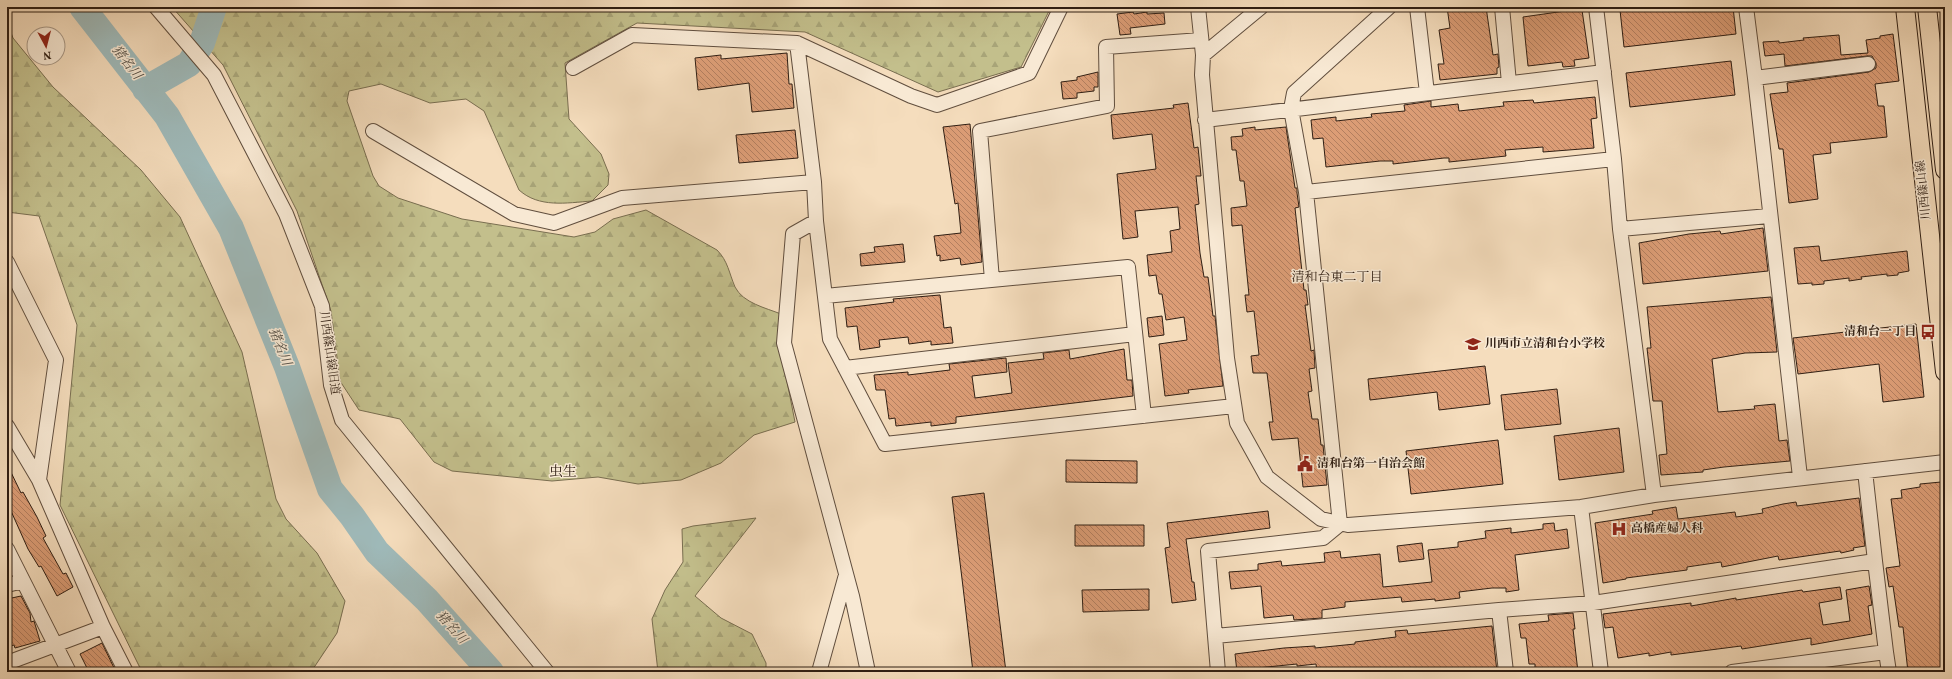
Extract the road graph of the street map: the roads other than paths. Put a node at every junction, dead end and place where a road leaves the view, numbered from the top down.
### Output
1 (156, 7) edge
2 (1061, 7) edge
3 (1198, 7) edge
4 (1261, 7) edge
5 (1389, 7) edge
6 (1417, 7) edge
7 (1502, 7) edge
8 (1596, 7) edge
9 (1746, 7) edge
10 (1905, 7) edge
11 (1927, 7) edge
12 (1201, 40) junction
13 (797, 43) junction
14 (1203, 55) junction
15 (1868, 64) dead end
16 (573, 68) dead end
17 (1604, 72) junction
18 (1755, 78) junction
19 (1509, 83) junction
20 (1427, 93) junction
21 (1292, 109) junction
22 (1206, 120) junction
23 (373, 131) dead end
24 (1614, 159) junction
25 (1945, 170) edge
26 (814, 182) junction
27 (1306, 192) junction
28 (1769, 216) junction
29 (816, 221) junction
30 (1620, 229) junction
31 (7, 262) edge
32 (992, 280) junction
33 (825, 296) junction
34 (1135, 334) junction
35 (845, 368) junction
36 (1945, 372) edge
37 (1234, 406) junction
38 (1144, 416) junction
39 (7, 426) edge
40 (1945, 462) edge
41 (1865, 471) junction
42 (1800, 478) junction
43 (39, 480) junction
44 (1654, 495) junction
45 (1581, 506) junction
46 (1340, 524) junction
47 (7, 549) edge
48 (1875, 562) junction
49 (846, 575) junction
50 (23, 581) junction
51 (7, 585) edge
52 (1593, 603) junction
53 (1499, 610) junction
54 (103, 627) junction
55 (1215, 636) junction
56 (55, 645) junction
57 (1886, 652) junction
58 (7, 663) edge
59 (69, 672) edge
60 (126, 672) edge
61 (547, 672) edge
62 (819, 672) edge
63 (868, 672) edge
64 (1218, 672) edge
65 (1506, 672) edge
66 (1601, 672) edge
67 (1732, 672) edge
68 (1889, 672) edge

1 - 61 street, 川西篠山線旧道
2 - 13 street
3 - 12 street
4 - 14 street
5 - 21 street
6 - 20 street
7 - 19 street
8 - 17 street
9 - 18 street
10 - 36 main road, 川西篠山線
11 - 25 main road, 川西篠山線
12 - 14 street
12 - 32 street
13 - 16 street
13 - 26 street
14 - 22 street
15 - 18 street
17 - 19 street
17 - 24 street
18 - 28 street
19 - 20 street
20 - 21 street
21 - 22 street
21 - 27 street
22 - 37 street
23 - 26 street
24 - 27 street
24 - 30 street
26 - 29 street
27 - 46 street
28 - 30 street
28 - 42 street
29 - 33 street
29 - 49 street
30 - 44 street
31 - 43 street
32 - 33 street
32 - 34 street
33 - 35 street
34 - 35 street
34 - 38 street
35 - 38 street
37 - 38 street
37 - 46 street
39 - 43 street
40 - 41 street
41 - 42 street
41 - 48 street
42 - 44 street
43 - 54 street
44 - 45 street
45 - 46 street
45 - 52 street
46 - 55 street
47 - 50 street
48 - 52 street
48 - 57 street
49 - 62 street
49 - 63 street
50 - 51 street
50 - 56 street
52 - 53 street
52 - 66 street
53 - 55 street
53 - 65 street
54 - 56 street
54 - 60 street
55 - 64 street
56 - 58 street
56 - 59 street
57 - 67 street
57 - 68 street

